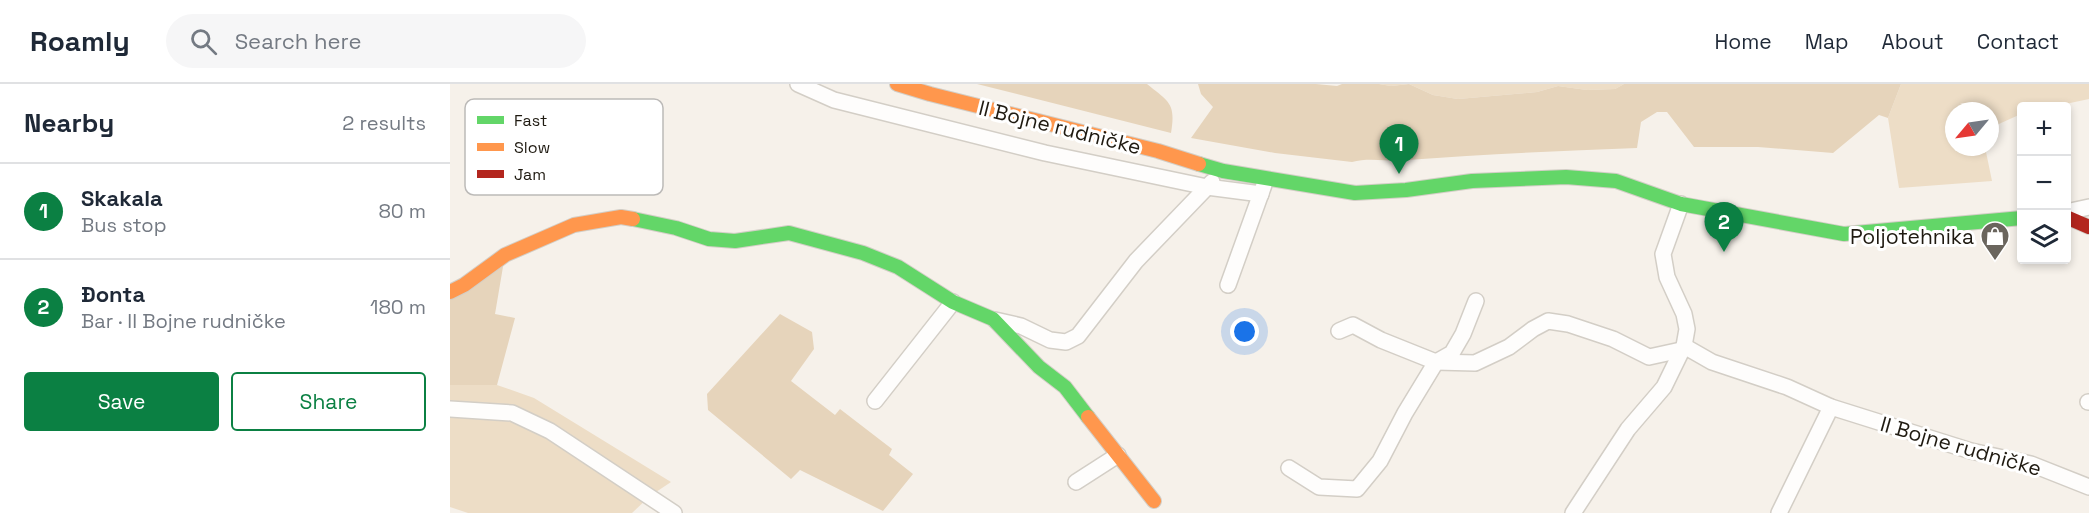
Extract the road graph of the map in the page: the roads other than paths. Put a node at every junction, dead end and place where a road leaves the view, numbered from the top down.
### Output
1 (798, 84) edge
2 (897, 84) edge
3 (1223, 171) junction
4 (1268, 177) junction
5 (1207, 187) junction
6 (1261, 194) junction
7 (1681, 204) junction
8 (2089, 207) edge
9 (2071, 211) edge
10 (2017, 218) edge
11 (2071, 219) edge
12 (2089, 226) edge
13 (1228, 285) dead end
14 (450, 292) edge
15 (1476, 301) dead end
16 (952, 302) junction
17 (993, 319) junction
18 (1339, 331) dead end
19 (1682, 348) junction
20 (1436, 362) junction
21 (875, 401) dead end
22 (1831, 407) junction
23 (450, 409) edge
24 (1118, 455) junction
25 (1288, 468) dead end
26 (1077, 482) dead end
27 (2089, 487) edge
28 (1154, 501) dead end
29 (674, 513) edge
30 (1573, 513) edge
31 (1779, 513) edge

1 - 5 street
2 - 3 street, II Bojne rudničke
3 - 4 street, II Bojne rudničke
3 - 5 street
4 - 6 street
4 - 7 street, II Bojne rudničke
5 - 6 street
5 - 17 street
6 - 13 street
7 - 10 street, II Bojne rudničke
7 - 19 street
8 - 9 street
11 - 12 street
14 - 16 street
15 - 20 street
16 - 17 street
16 - 21 street
17 - 24 street
18 - 20 street
19 - 20 street
19 - 22 street, II Bojne rudničke
19 - 30 street
20 - 25 street
22 - 27 street, II Bojne rudničke
22 - 31 street
23 - 29 street
24 - 26 street
24 - 28 street

